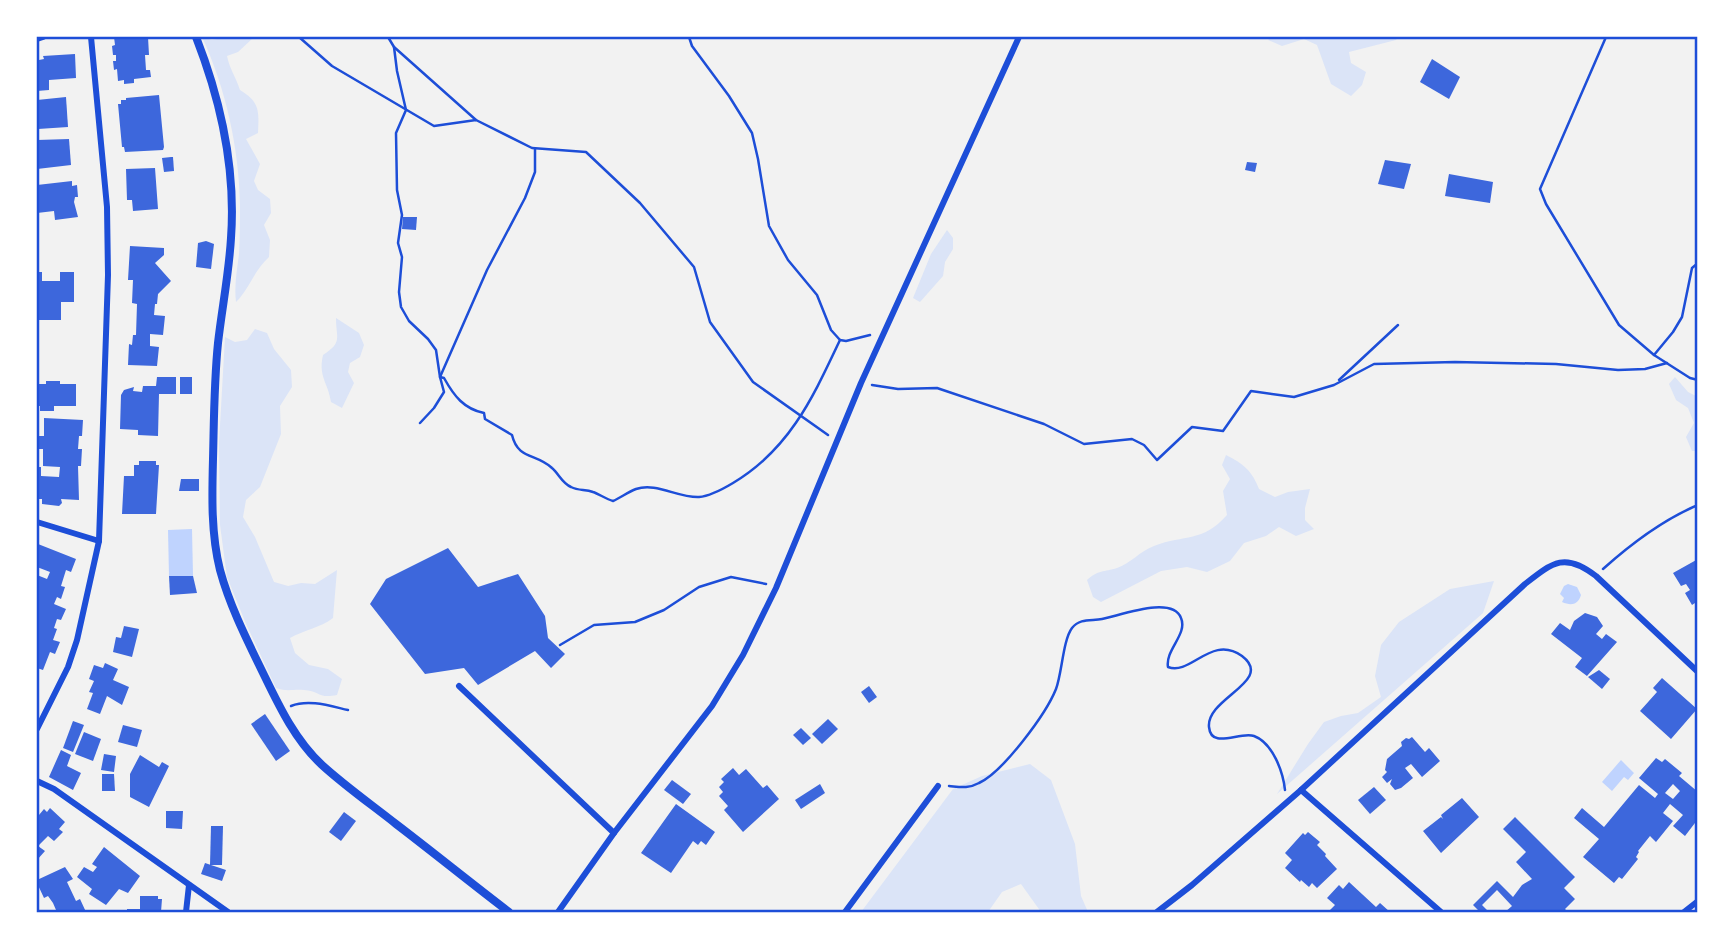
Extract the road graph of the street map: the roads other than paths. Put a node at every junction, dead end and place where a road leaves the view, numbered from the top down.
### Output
1 (43, 37) edge
2 (91, 37) edge
3 (196, 37) edge
4 (1019, 37) edge
5 (37, 39) edge
6 (37, 522) edge
7 (99, 541) junction
8 (1698, 672) edge
9 (459, 686) dead end
10 (37, 729) edge
11 (37, 781) edge
12 (938, 786) road end
13 (1301, 790) junction
14 (614, 833) junction
15 (188, 885) junction
16 (1698, 901) edge
17 (186, 912) edge
18 (228, 912) edge
19 (509, 912) edge
20 (558, 912) edge
21 (845, 912) edge
22 (1157, 912) edge
23 (1441, 912) edge
24 (1684, 912) edge

1 - 5 street
2 - 7 street
3 - 19 street
4 - 14 street
6 - 7 street
7 - 10 street
8 - 13 street
9 - 14 street
11 - 15 street
12 - 21 street
13 - 22 street
13 - 23 street
14 - 20 street
15 - 17 street
15 - 18 street
16 - 24 street

